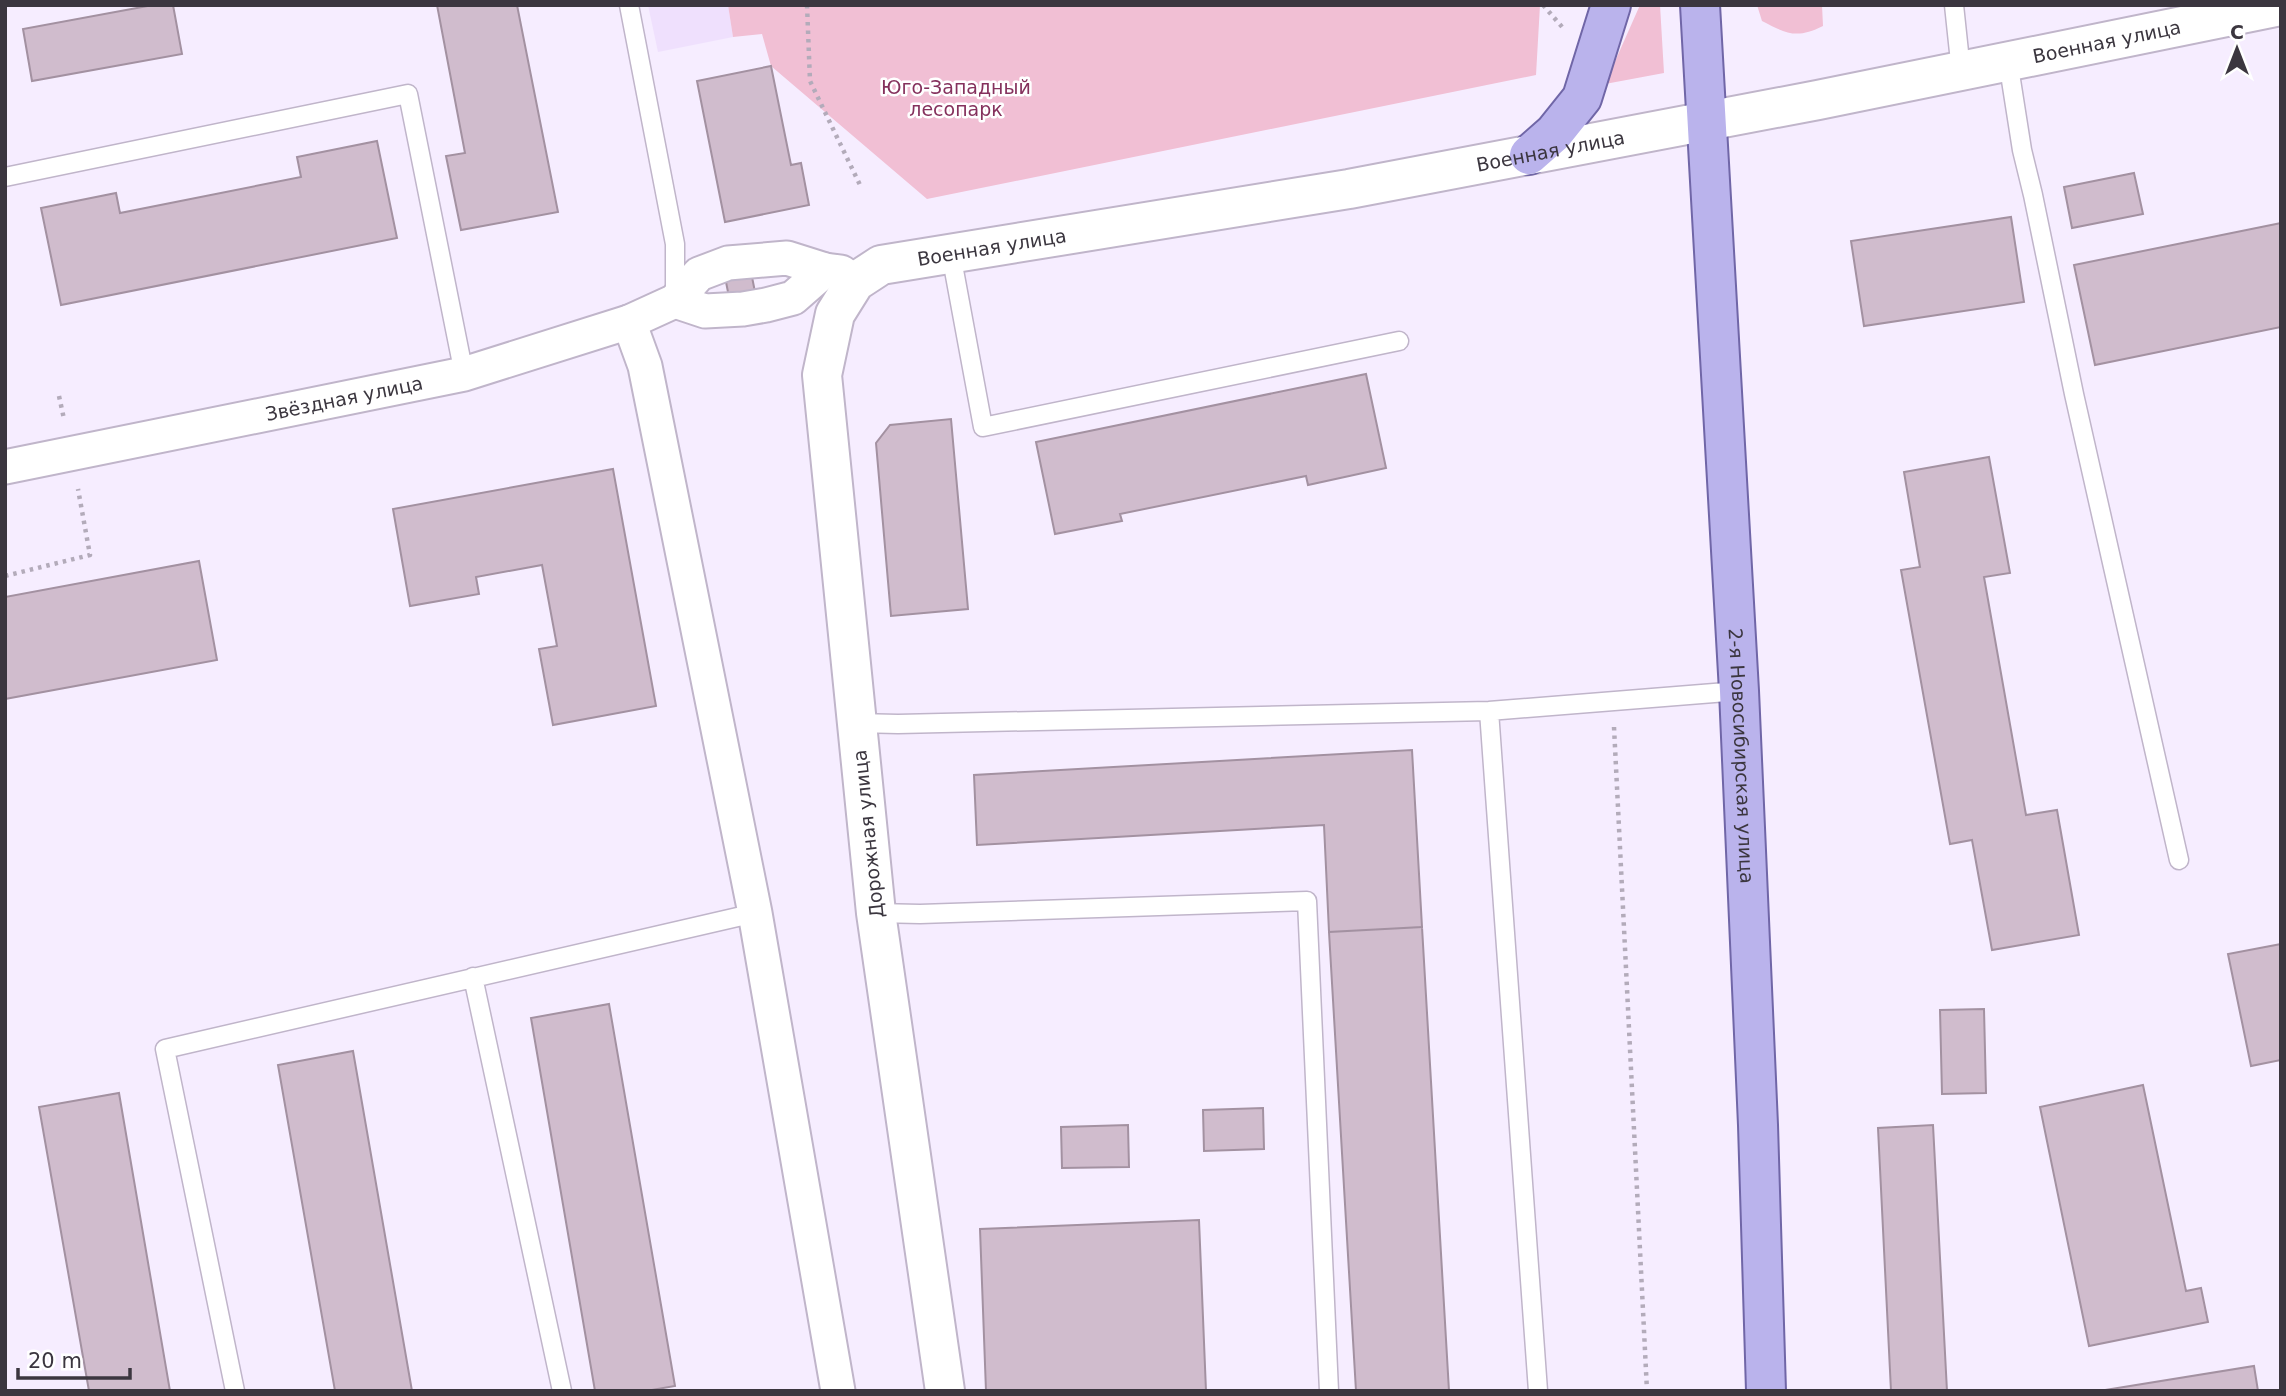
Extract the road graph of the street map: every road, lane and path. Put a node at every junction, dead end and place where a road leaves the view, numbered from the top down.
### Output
1 (629, 5) edge
2 (807, 5) edge
3 (1611, 5) edge
4 (1700, 5) edge
5 (1954, 5) edge
6 (2281, 6) edge
7 (2008, 61) junction
8 (1961, 71) junction
9 (1705, 122) junction
10 (1529, 155) junction
11 (5, 177) edge
12 (860, 185) dead end
13 (951, 254) junction
14 (840, 276) junction
15 (675, 300) junction
16 (629, 322) junction
17 (1399, 341) dead end
18 (464, 374) junction
19 (59, 396) dead end
20 (71, 453) junction
21 (5, 467) edge
22 (5, 576) edge
23 (1739, 691) junction
24 (1613, 701) junction
25 (1489, 711) junction
26 (856, 723) junction
27 (2179, 860) dead end
28 (755, 913) junction
29 (876, 913) junction
30 (473, 977) junction
31 (235, 1391) edge
32 (562, 1391) edge
33 (838, 1391) edge
34 (945, 1391) edge
35 (1329, 1391) edge
36 (1538, 1391) edge
37 (1647, 1391) edge
38 (1766, 1391) edge

1 - 15 lane
2 - 12 path
3 - 10 main road
4 - 9 main road, 2-я Новосибирская улица
5 - 8 lane
6 - 7 street, Военная улица
7 - 8 street, Военная улица
7 - 27 lane
8 - 9 street, Военная улица
9 - 10 street, Военная улица
9 - 23 main road, 2-я Новосибирская улица
10 - 13 street, Военная улица
11 - 18 lane
13 - 14 street, Военная улица
13 - 17 lane
14 - 15 street, Военная улица
14 - 15 street, Звёздная улица
14 - 26 street, Дорожная улица
15 - 16 street, Звёздная улица
16 - 18 street, Звёздная улица
16 - 28 street
18 - 20 street, Звёздная улица
19 - 20 path
20 - 21 street, Звёздная улица
20 - 22 path
23 - 24 lane
23 - 38 main road, 2-я Новосибирская улица
24 - 25 lane
24 - 37 path
25 - 26 lane
25 - 36 lane
26 - 29 street, Дорожная улица
28 - 30 lane
28 - 33 street
29 - 34 street, Дорожная улица
29 - 35 lane
30 - 31 lane
30 - 32 lane

